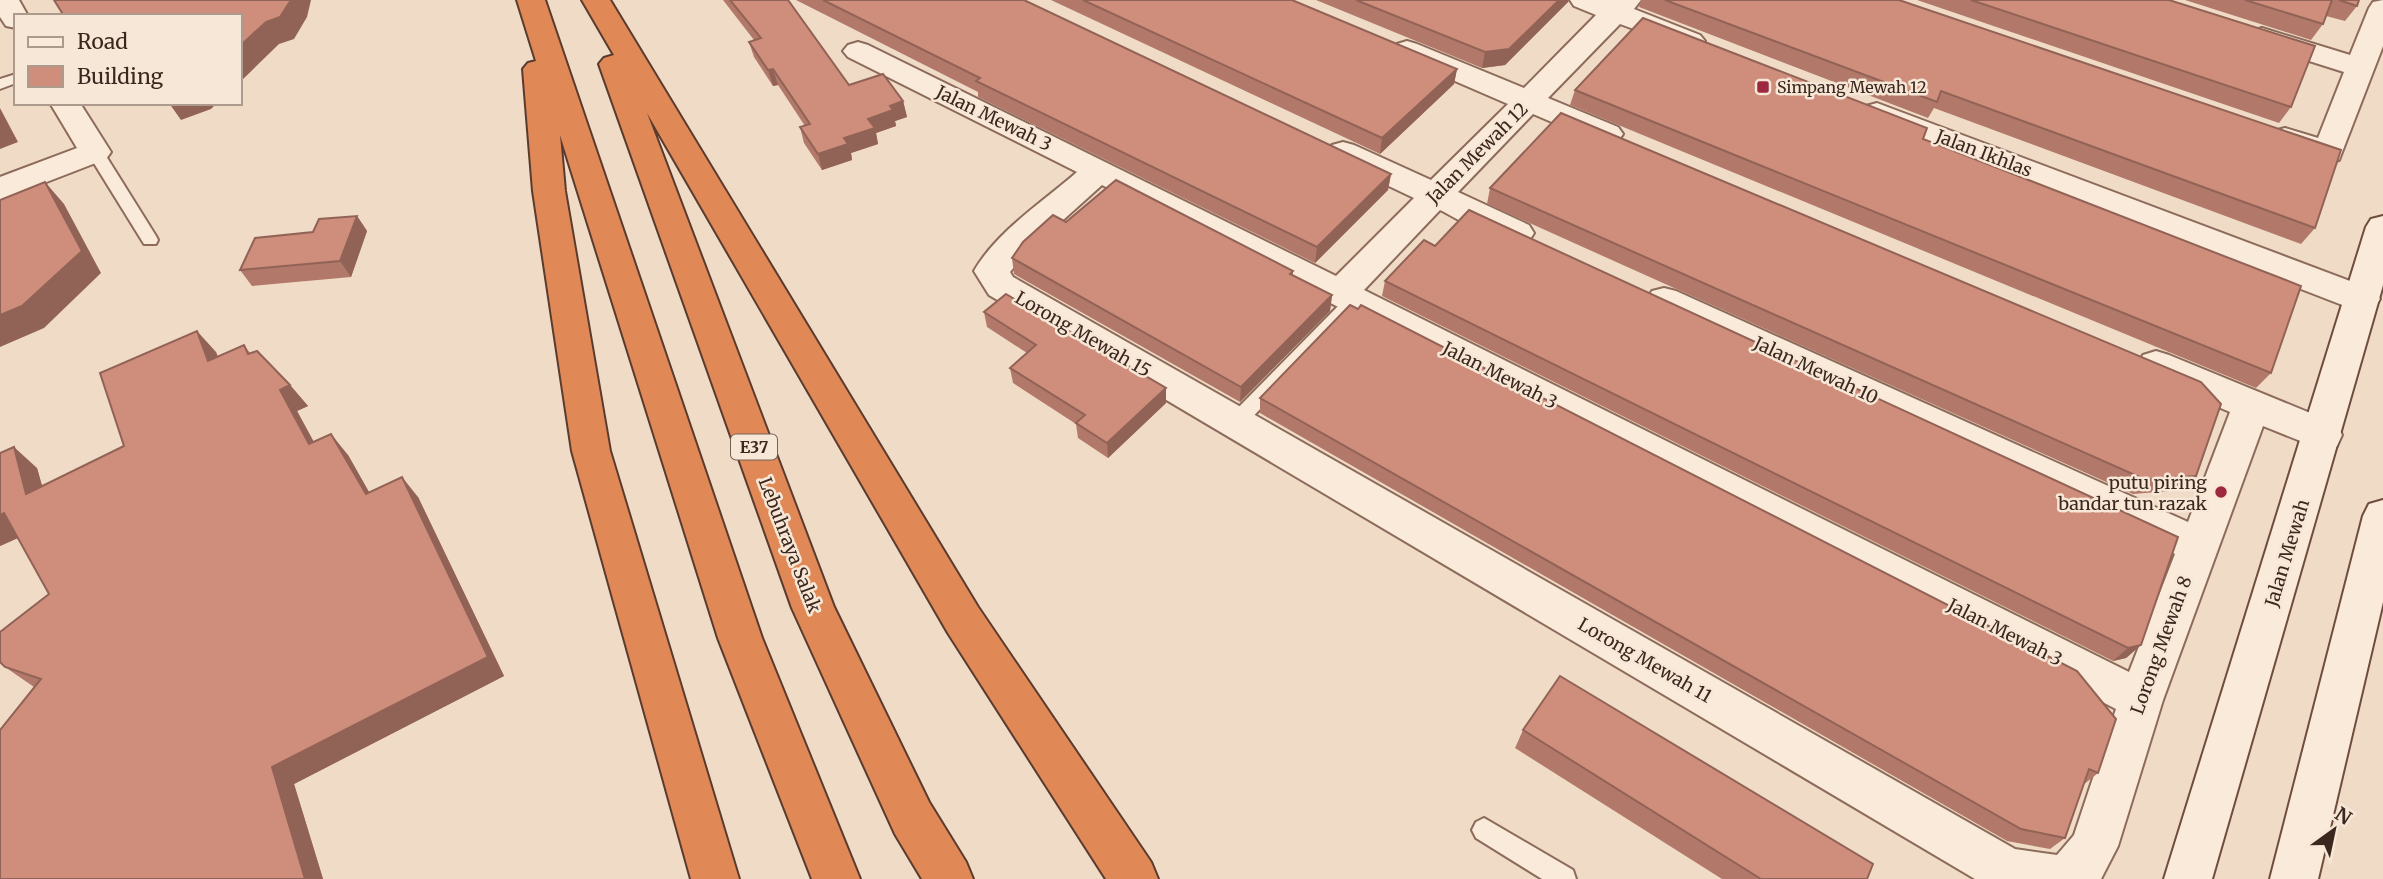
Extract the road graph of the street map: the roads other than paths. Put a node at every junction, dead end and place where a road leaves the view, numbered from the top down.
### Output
1 (531, 0) edge
2 (590, 0) edge
3 (596, 0) edge
4 (1584, 0) edge
5 (1621, 6) edge
6 (2383, 8) edge
7 (2235, 28) edge
8 (1375, 37) edge
9 (858, 51) dead end
10 (1718, 51) edge
11 (2361, 68) junction
12 (1528, 101) junction
13 (1846, 101) edge
14 (66, 105) edge
15 (2265, 131) edge
16 (1322, 142) edge
17 (1630, 144) edge
18 (95, 152) junction
19 (1099, 170) junction
20 (0, 189) edge
21 (1435, 196) junction
22 (2383, 227) edge
23 (150, 240) dead end
24 (1549, 248) edge
25 (1638, 289) edge
26 (1346, 298) junction
27 (2372, 303) edge
28 (2125, 352) edge
29 (2252, 405) junction
30 (1236, 422) junction
31 (2323, 435) junction
32 (2383, 516) edge
33 (2197, 545) junction
34 (2141, 700) junction
35 (1484, 830) dead end
36 (715, 879) edge
37 (836, 879) edge
38 (949, 879) edge
39 (1135, 879) edge
40 (1564, 879) edge
41 (2060, 879) edge
42 (2066, 879) edge
43 (2188, 879) edge
44 (2294, 879) edge

1 - 36 highway
1 - 37 highway
2 - 38 highway, Lebuhraya Salak / E37
3 - 39 highway
4 - 5 street
5 - 10 street
5 - 12 street, Jalan Mewah 12
6 - 11 street
7 - 11 street
8 - 12 street
9 - 19 street, Jalan Mewah 3
11 - 15 street
12 - 17 street
12 - 21 street, Jalan Mewah 12
13 - 27 street, Jalan Ikhlas
14 - 18 street
16 - 21 street
18 - 20 street
18 - 23 lane
19 - 26 street, Jalan Mewah 3
19 - 30 street, Lorong Mewah 15
21 - 24 street
21 - 26 street, Jalan Mewah 12
22 - 27 street, Jalan Mewah
25 - 33 street, Jalan Mewah 10
26 - 30 lane
26 - 34 street, Jalan Mewah 3
27 - 31 street, Jalan Mewah
28 - 29 street
29 - 31 street
29 - 33 street, Lorong Mewah 8
30 - 41 street, Lorong Mewah 11
31 - 43 street, Jalan Mewah
32 - 44 street
33 - 34 street, Lorong Mewah 8
34 - 42 street, Lorong Mewah 8
35 - 40 lane

